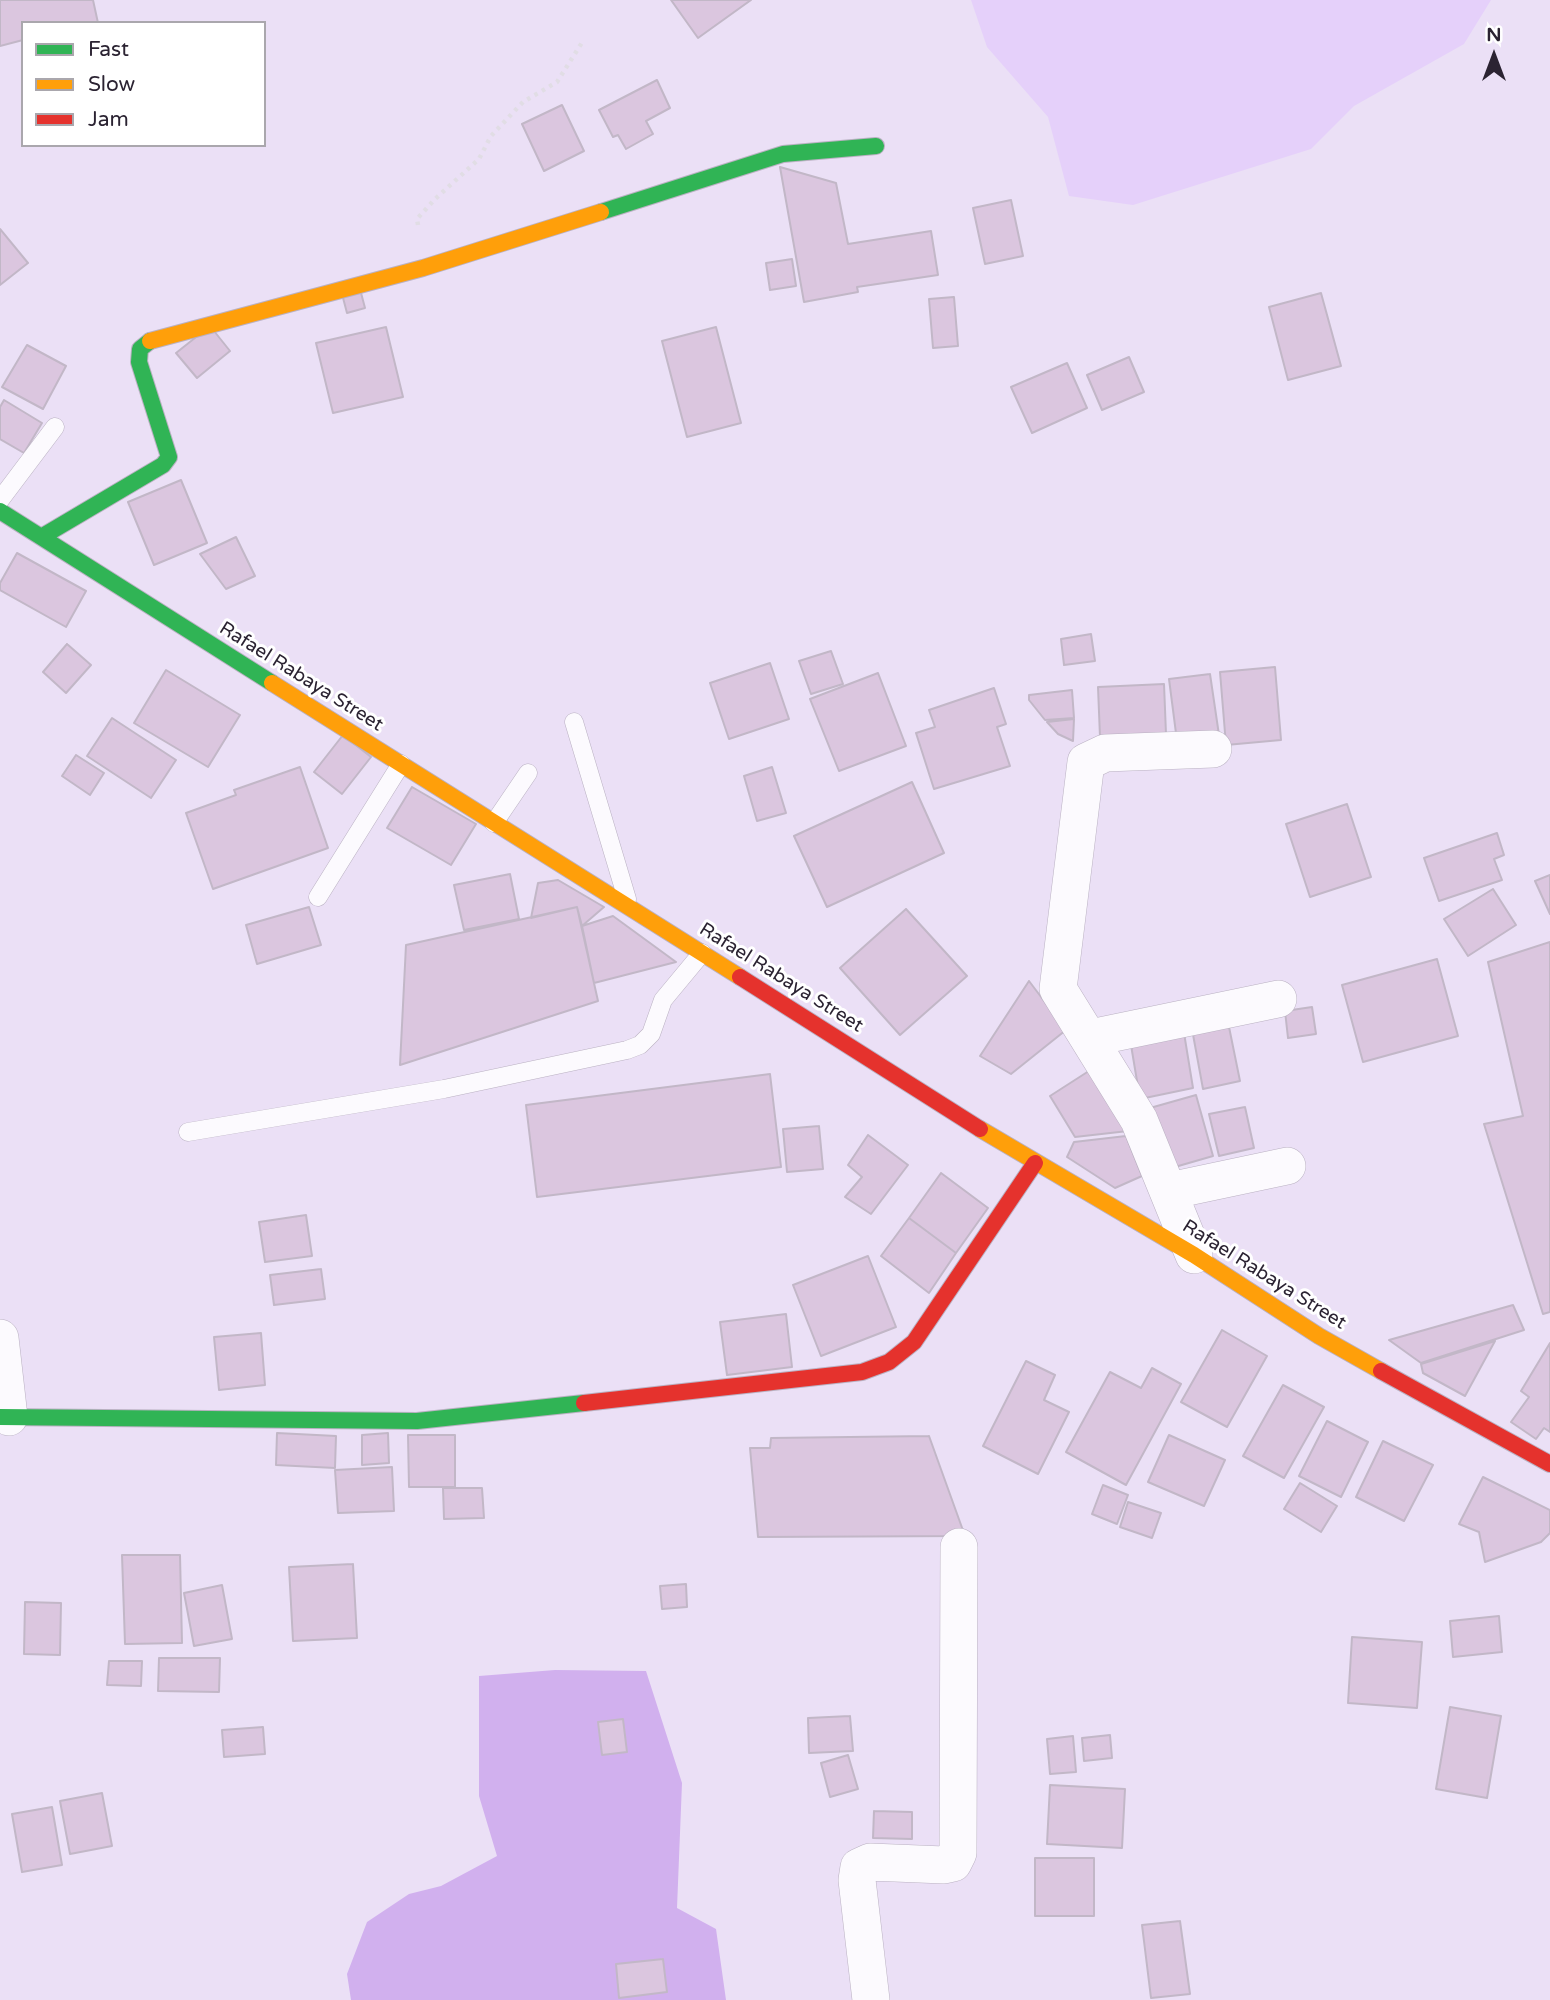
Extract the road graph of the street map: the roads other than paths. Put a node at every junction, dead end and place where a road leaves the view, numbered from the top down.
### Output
1 (876, 146) dead end
2 (55, 427) dead end
3 (0, 500) edge
4 (0, 511) edge
5 (43, 536) junction
6 (574, 722) dead end
7 (1213, 749) dead end
8 (401, 764) junction
9 (528, 773) dead end
10 (494, 823) junction
11 (318, 897) dead end
12 (629, 908) junction
13 (702, 953) junction
14 (1278, 999) dead end
15 (1090, 1038) junction
16 (188, 1132) dead end
17 (1035, 1163) junction
18 (1287, 1166) dead end
19 (1169, 1191) junction
20 (1194, 1255) junction
21 (0, 1338) edge
22 (5, 1417) edge
23 (1550, 1464) edge
24 (958, 1547) dead end
25 (871, 2000) edge

1 - 5 street
2 - 3 lane
4 - 5 street, Rafael Rabaya Street
5 - 8 street, Rafael Rabaya Street
6 - 12 lane
7 - 15 street
8 - 10 street, Rafael Rabaya Street
8 - 11 lane
9 - 10 lane
10 - 12 street, Rafael Rabaya Street
12 - 13 street, Rafael Rabaya Street
13 - 16 lane
13 - 17 street, Rafael Rabaya Street
14 - 15 street
15 - 19 street
17 - 20 street, Rafael Rabaya Street
17 - 22 street
18 - 19 street
19 - 20 street
20 - 23 street, Rafael Rabaya Street
21 - 22 street
24 - 25 street

